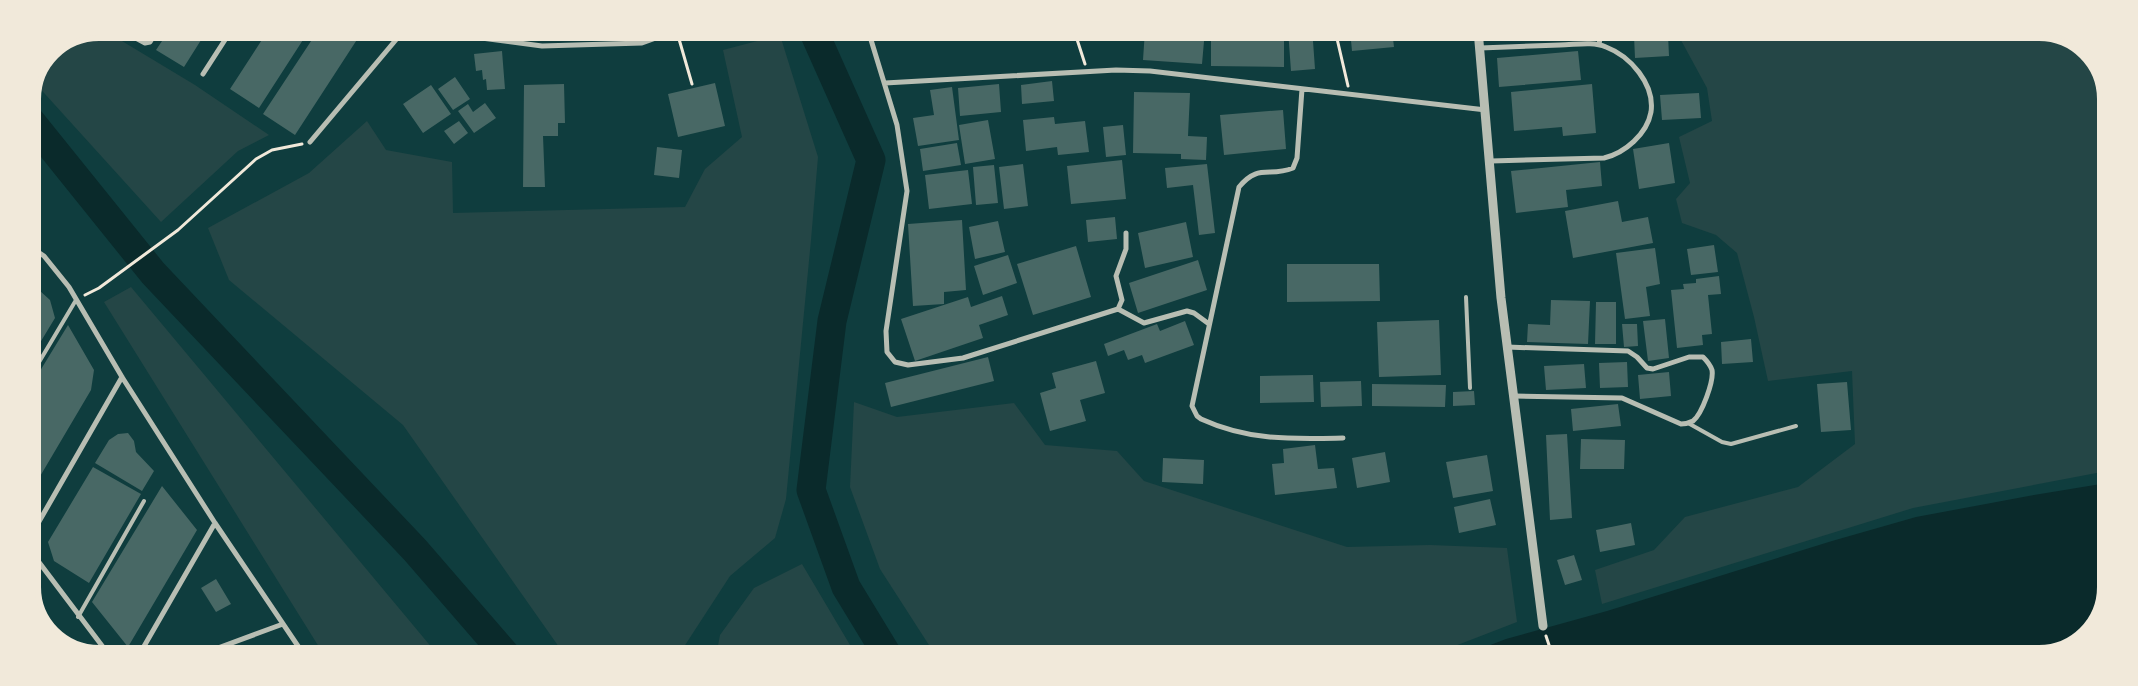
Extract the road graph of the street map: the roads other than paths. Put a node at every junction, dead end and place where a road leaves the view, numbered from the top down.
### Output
1 (135, 38) edge
2 (152, 38) edge
3 (226, 38) edge
4 (397, 38) edge
5 (481, 38) edge
6 (656, 38) edge
7 (871, 38) edge
8 (1479, 38) edge
9 (1600, 38) edge
10 (1599, 45) junction
11 (1480, 48) junction
12 (203, 74) dead end
13 (885, 83) junction
14 (1302, 89) junction
15 (1486, 110) junction
16 (310, 142) road end
17 (1491, 161) junction
18 (1126, 233) dead end
19 (38, 252) edge
20 (1466, 297) dead end
21 (76, 300) junction
22 (1118, 309) junction
23 (1209, 324) junction
24 (1507, 347) junction
25 (38, 364) edge
26 (122, 377) junction
27 (1470, 388) dead end
28 (1514, 396) junction
29 (1688, 423) junction
30 (1796, 426) dead end
31 (1343, 438) dead end
32 (144, 501) dead end
33 (38, 523) edge
34 (215, 523) junction
35 (38, 561) edge
36 (78, 617) junction
37 (283, 624) junction
38 (1542, 626) road end
39 (103, 648) edge
40 (143, 648) edge
41 (218, 648) edge
42 (299, 648) edge

1 - 2 street
3 - 12 street
4 - 16 street
5 - 6 street
7 - 13 street
8 - 11 street
9 - 10 street
10 - 11 street
10 - 17 street
11 - 15 street
13 - 14 street
13 - 22 street
14 - 15 street
14 - 23 street
15 - 17 street
17 - 24 street
18 - 22 street
19 - 21 street
20 - 27 lane
21 - 25 lane
21 - 26 street
22 - 23 street
23 - 31 street
24 - 28 street
24 - 29 street
26 - 33 street
26 - 34 street
28 - 29 street
28 - 38 street
29 - 30 lane
32 - 36 lane
34 - 37 street
34 - 40 street
35 - 36 street
36 - 39 street
37 - 41 street
37 - 42 street

